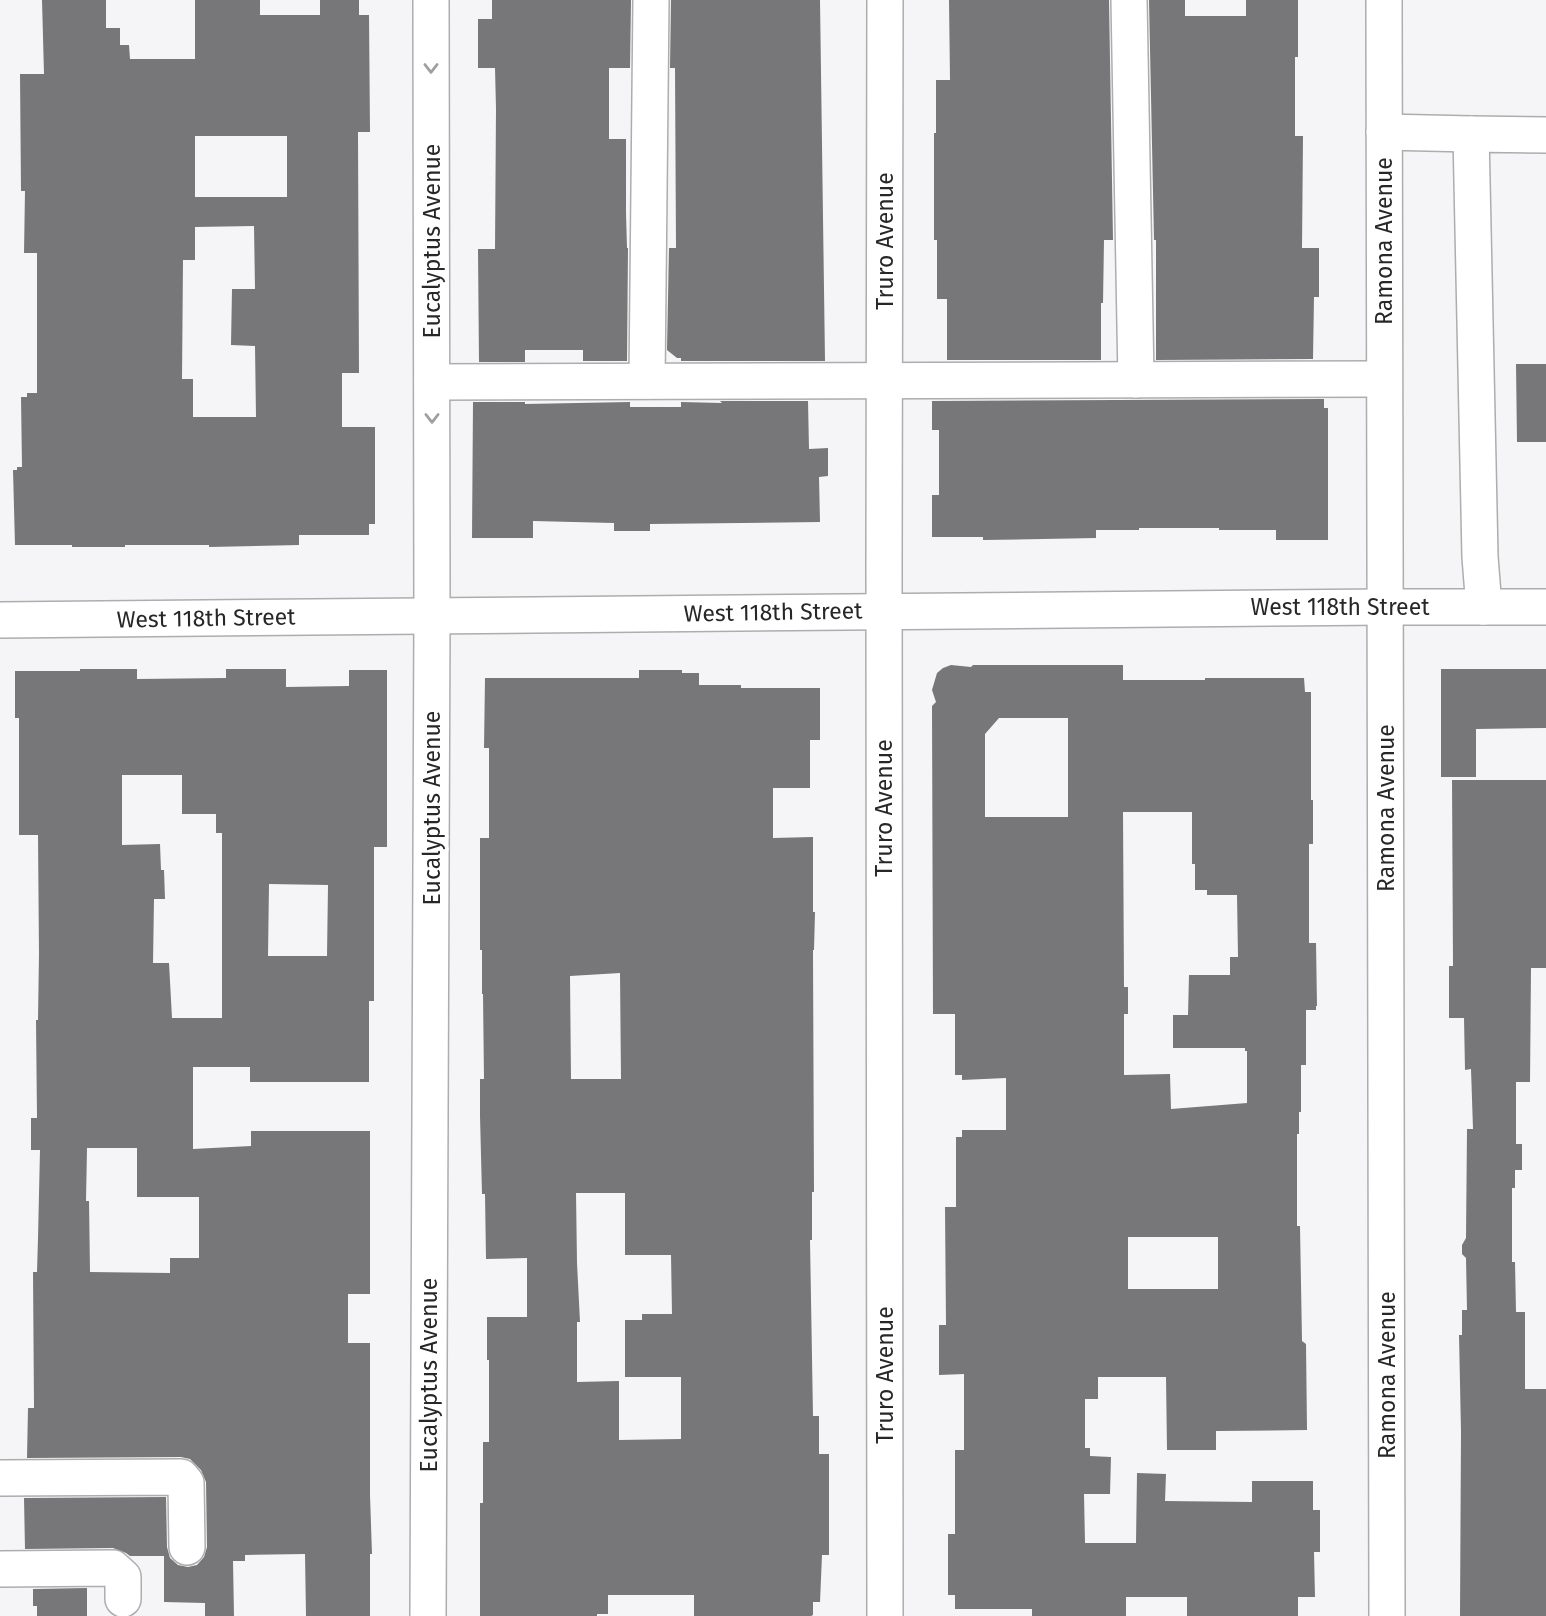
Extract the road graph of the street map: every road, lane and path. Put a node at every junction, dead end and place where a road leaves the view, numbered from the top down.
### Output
1 (431, 0) edge
2 (651, 0) edge
3 (885, 0) edge
4 (1129, 0) edge
5 (1384, 0) edge
6 (1384, 132) junction
7 (1471, 134) junction
8 (1546, 135) edge
9 (1384, 379) junction
10 (884, 380) junction
11 (1136, 380) junction
12 (647, 381) junction
13 (432, 382) junction
14 (1385, 607) junction
15 (1484, 607) junction
16 (1546, 607) edge
17 (884, 611) junction
18 (432, 615) junction
19 (0, 620) edge
20 (0, 1478) edge
21 (187, 1546) dead end
22 (0, 1569) edge
23 (123, 1599) dead end
24 (428, 1616) edge
25 (885, 1616) edge
26 (1388, 1616) edge

1 -> 13 street, Eucalyptus Avenue
2 - 12 street
3 - 10 street, Truro Avenue
4 - 11 street
5 - 6 street, Ramona Avenue
6 - 7 street
6 - 9 street, Ramona Avenue
7 - 8 street
7 - 15 street
9 - 11 street
9 - 14 street, Ramona Avenue
10 - 11 street
10 - 12 street
10 - 17 street, Truro Avenue
12 - 13 street
13 -> 18 street, Eucalyptus Avenue
14 - 15 street, West 118th Street
14 - 17 street, West 118th Street
14 - 26 street, Ramona Avenue
15 - 16 street, West 118th Street
17 - 18 street, West 118th Street
17 - 25 street, Truro Avenue
18 - 19 street, West 118th Street
18 - 24 street, Eucalyptus Avenue
20 - 21 street
22 - 23 street

